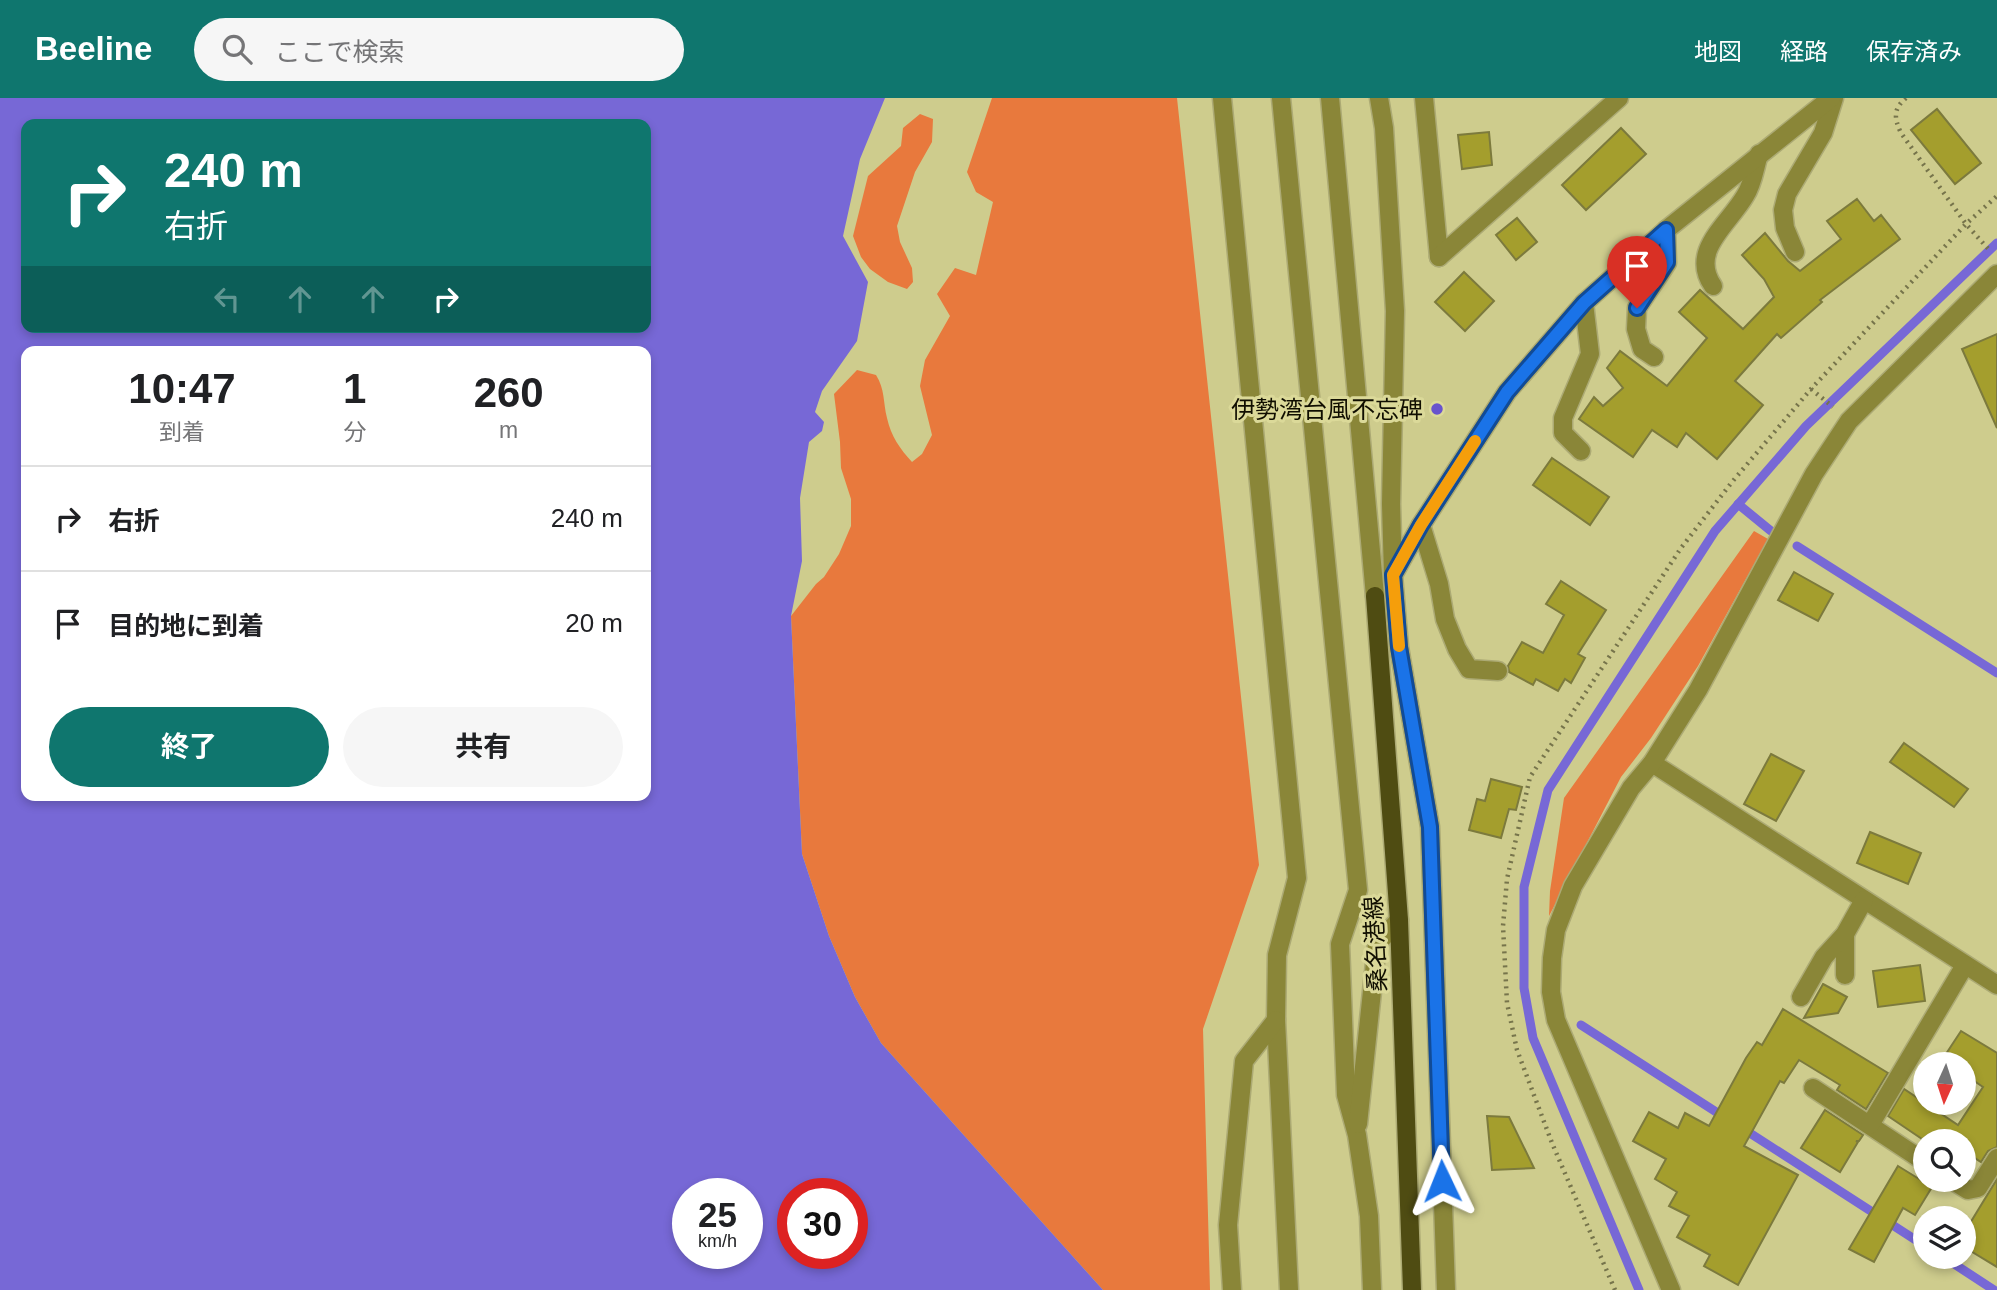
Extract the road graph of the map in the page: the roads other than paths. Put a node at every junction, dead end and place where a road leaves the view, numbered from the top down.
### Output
1 (1222, 98) edge
2 (1281, 98) edge
3 (1330, 98) edge
4 (1379, 98) edge
5 (1424, 98) edge
6 (1619, 98) edge
7 (1832, 98) edge
8 (1759, 154) junction
9 (1666, 230) junction
10 (1795, 252) dead end
11 (1997, 274) edge
12 (1713, 286) dead end
13 (1584, 303) junction
14 (1654, 357) dead end
15 (1581, 451) dead end
16 (1421, 525) junction
17 (1393, 575) junction
18 (1375, 596) junction
19 (1498, 671) dead end
20 (1651, 763) junction
21 (1864, 900) junction
22 (1399, 920) junction
23 (1844, 934) junction
24 (1965, 965) junction
25 (1845, 975) dead end
26 (1997, 985) edge
27 (1801, 997) dead end
28 (1276, 1020) junction
29 (1813, 1088) dead end
30 (1870, 1125) junction
31 (1357, 1135) junction
32 (1913, 1154) edge
33 (1997, 1158) edge
34 (1976, 1188) edge
35 (1231, 1290) edge
36 (1289, 1290) edge
37 (1372, 1290) edge
38 (1412, 1290) edge
39 (1446, 1290) edge
40 (1671, 1290) edge

1 - 28 street
2 - 31 street
3 - 18 street
4 - 17 street
5 - 6 street
7 - 8 street
7 - 10 street
8 - 9 street
8 - 12 street
9 - 13 street
9 - 14 street
11 - 20 street
13 - 15 street
13 - 16 street
16 - 17 street
16 - 19 street
17 - 18 street
17 - 39 street
18 - 22 main road, 桑名港線
20 - 21 street
20 - 40 street
21 - 23 street
21 - 24 street
22 - 31 street
22 - 38 main road, 桑名港線
23 - 25 street
23 - 27 street
24 - 26 street
24 - 30 street
28 - 35 street
28 - 36 street
29 - 30 street
30 - 32 street
31 - 37 street
33 - 34 street

